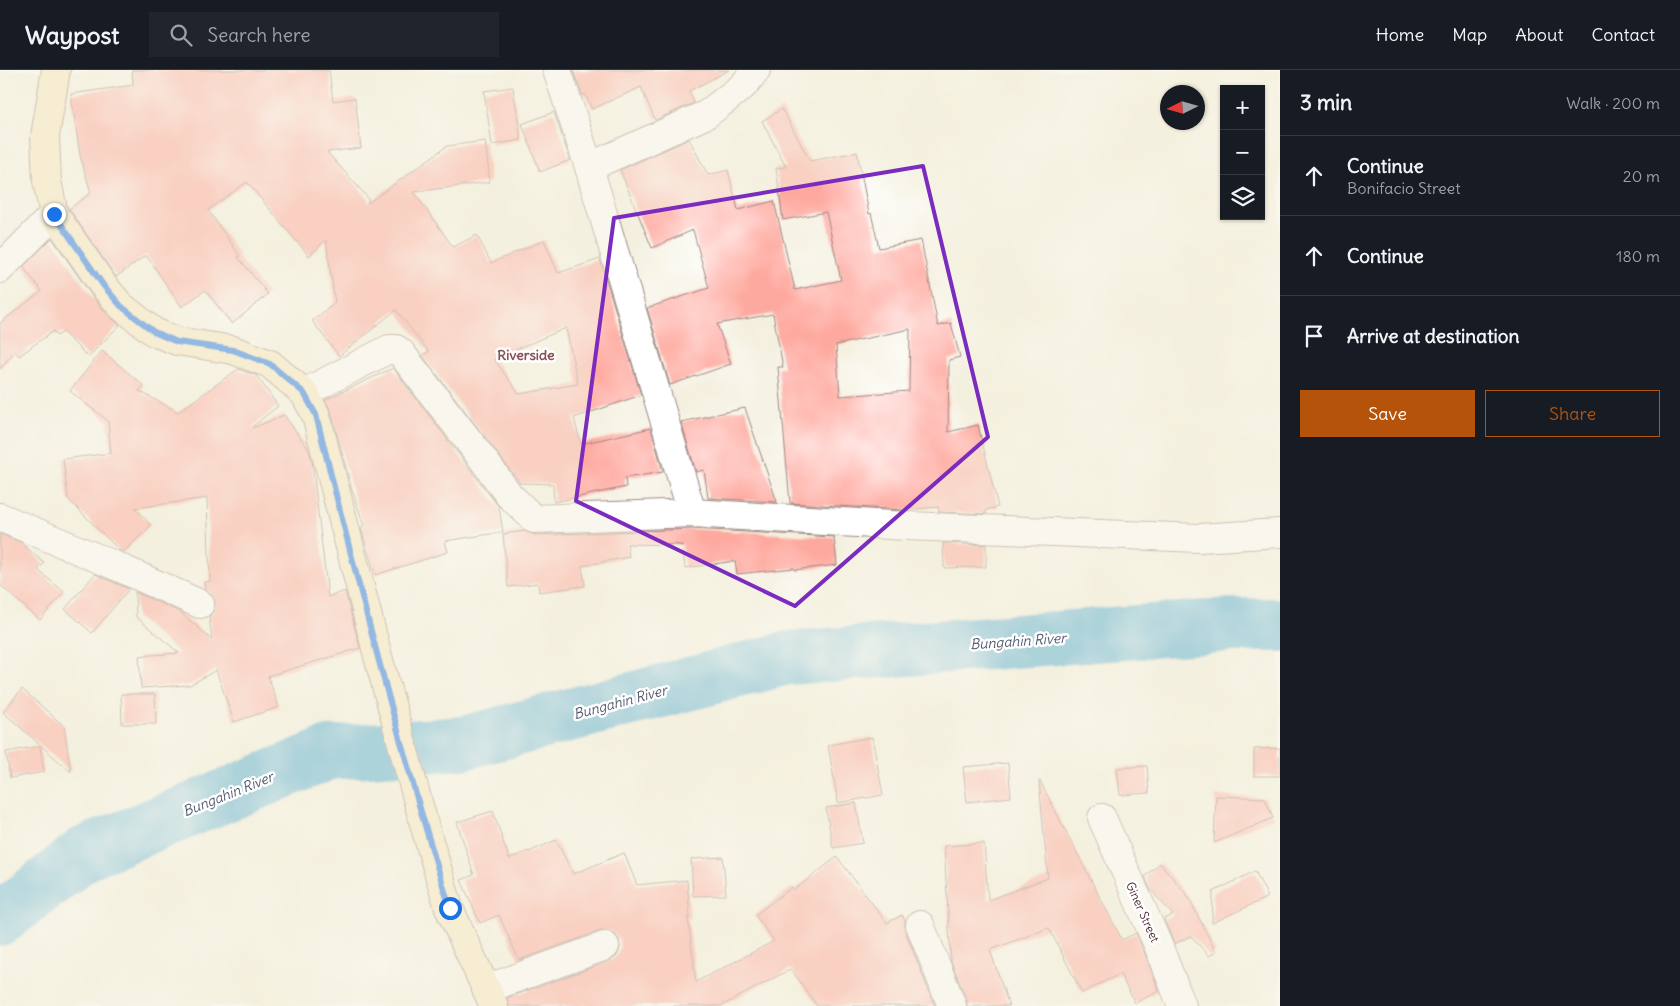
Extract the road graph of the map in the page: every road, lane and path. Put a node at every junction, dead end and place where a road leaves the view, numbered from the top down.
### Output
1 (56, 70) edge
2 (557, 70) edge
3 (756, 70) edge
4 (589, 167) junction
5 (54, 214) junction
6 (0, 269) edge
7 (304, 393) junction
8 (692, 512) junction
9 (0, 516) edge
10 (1280, 533) edge
11 (200, 604) dead end
12 (1102, 818) dead end
13 (920, 925) dead end
14 (605, 946) dead end
15 (490, 998) edge
16 (952, 1006) edge
17 (1182, 1006) edge

1 - 5 street
2 - 4 street
3 - 4 street
4 - 8 street
5 - 6 street
5 - 7 street
7 - 8 street
7 - 15 street
8 - 10 street
9 - 11 street
12 - 17 street, Giner Street
13 - 16 street
14 - 15 street

